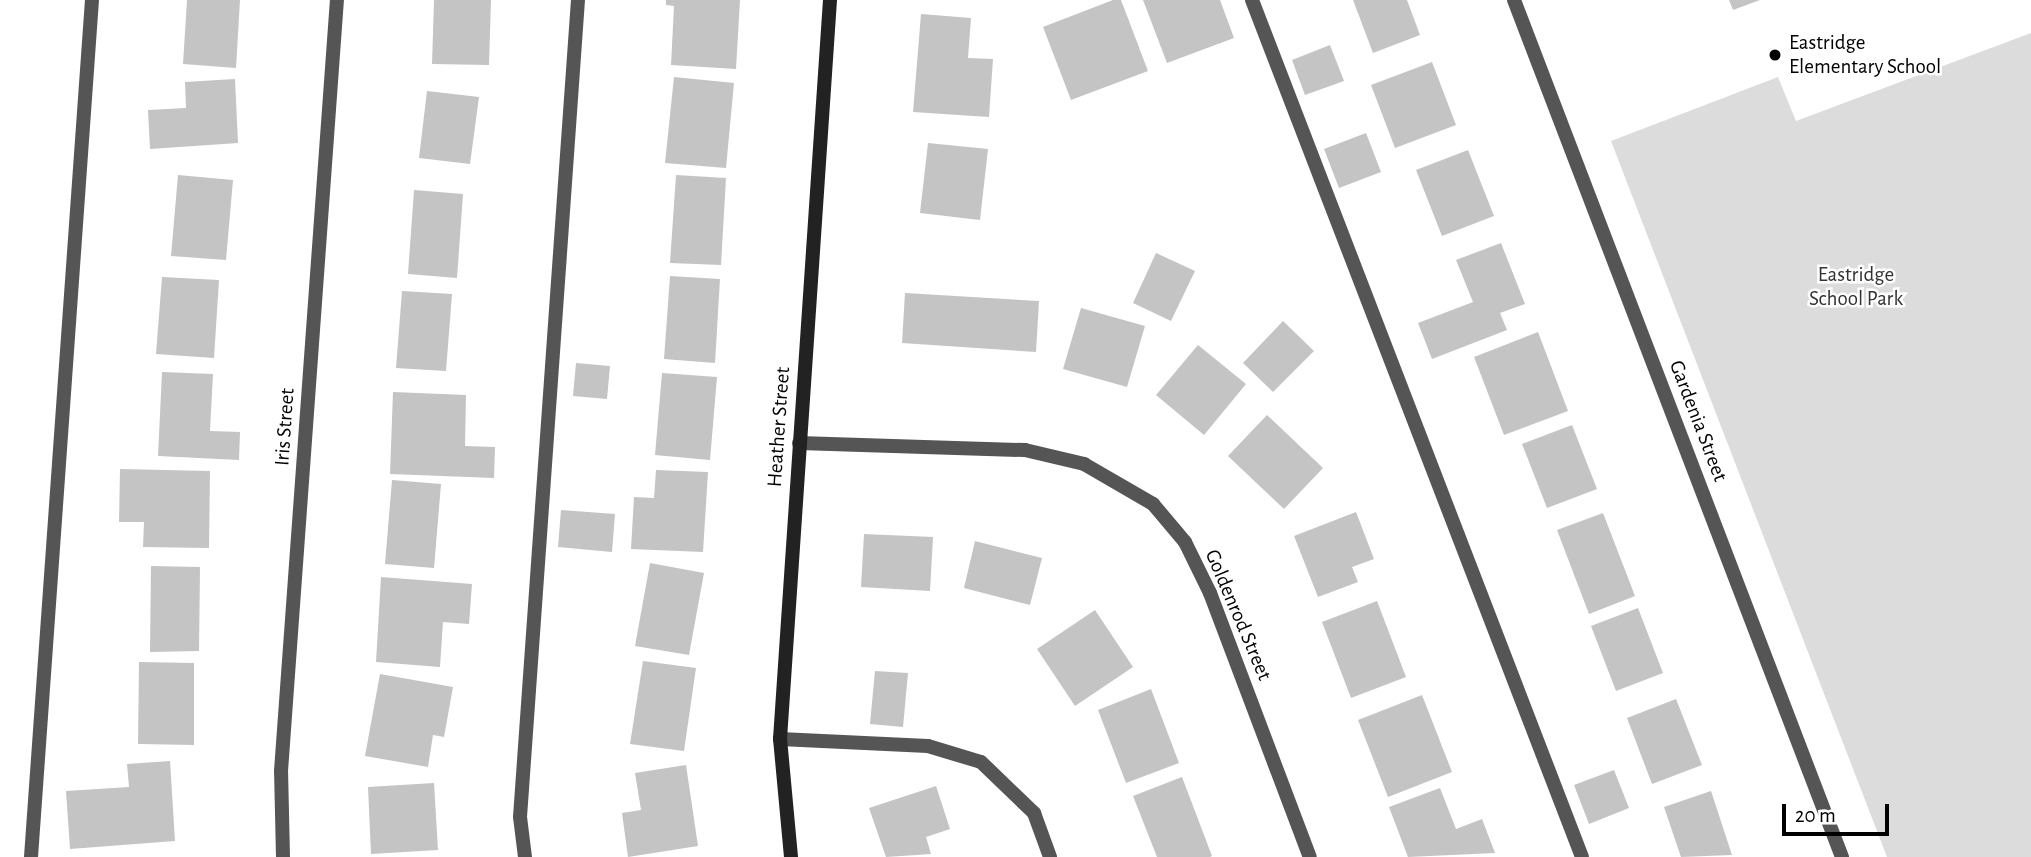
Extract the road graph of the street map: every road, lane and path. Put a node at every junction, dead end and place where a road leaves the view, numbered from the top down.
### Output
1 (92, 0) edge
2 (337, 0) edge
3 (578, 0) edge
4 (830, 0) edge
5 (1252, 0) edge
6 (1514, 0) edge
7 (799, 443) junction
8 (780, 739) junction
9 (31, 857) edge
10 (284, 857) edge
11 (525, 857) edge
12 (791, 857) edge
13 (1050, 857) edge
14 (1310, 857) edge
15 (1581, 857) edge
16 (1842, 857) edge

1 - 9 street
2 - 10 street, Iris Street
3 - 11 street
4 - 7 street, Heather Street
5 - 15 street
6 - 16 street, Gardenia Street
7 - 8 street, Heather Street
7 - 14 street, Goldenrod Street
8 - 12 street, Heather Street
8 - 13 street

